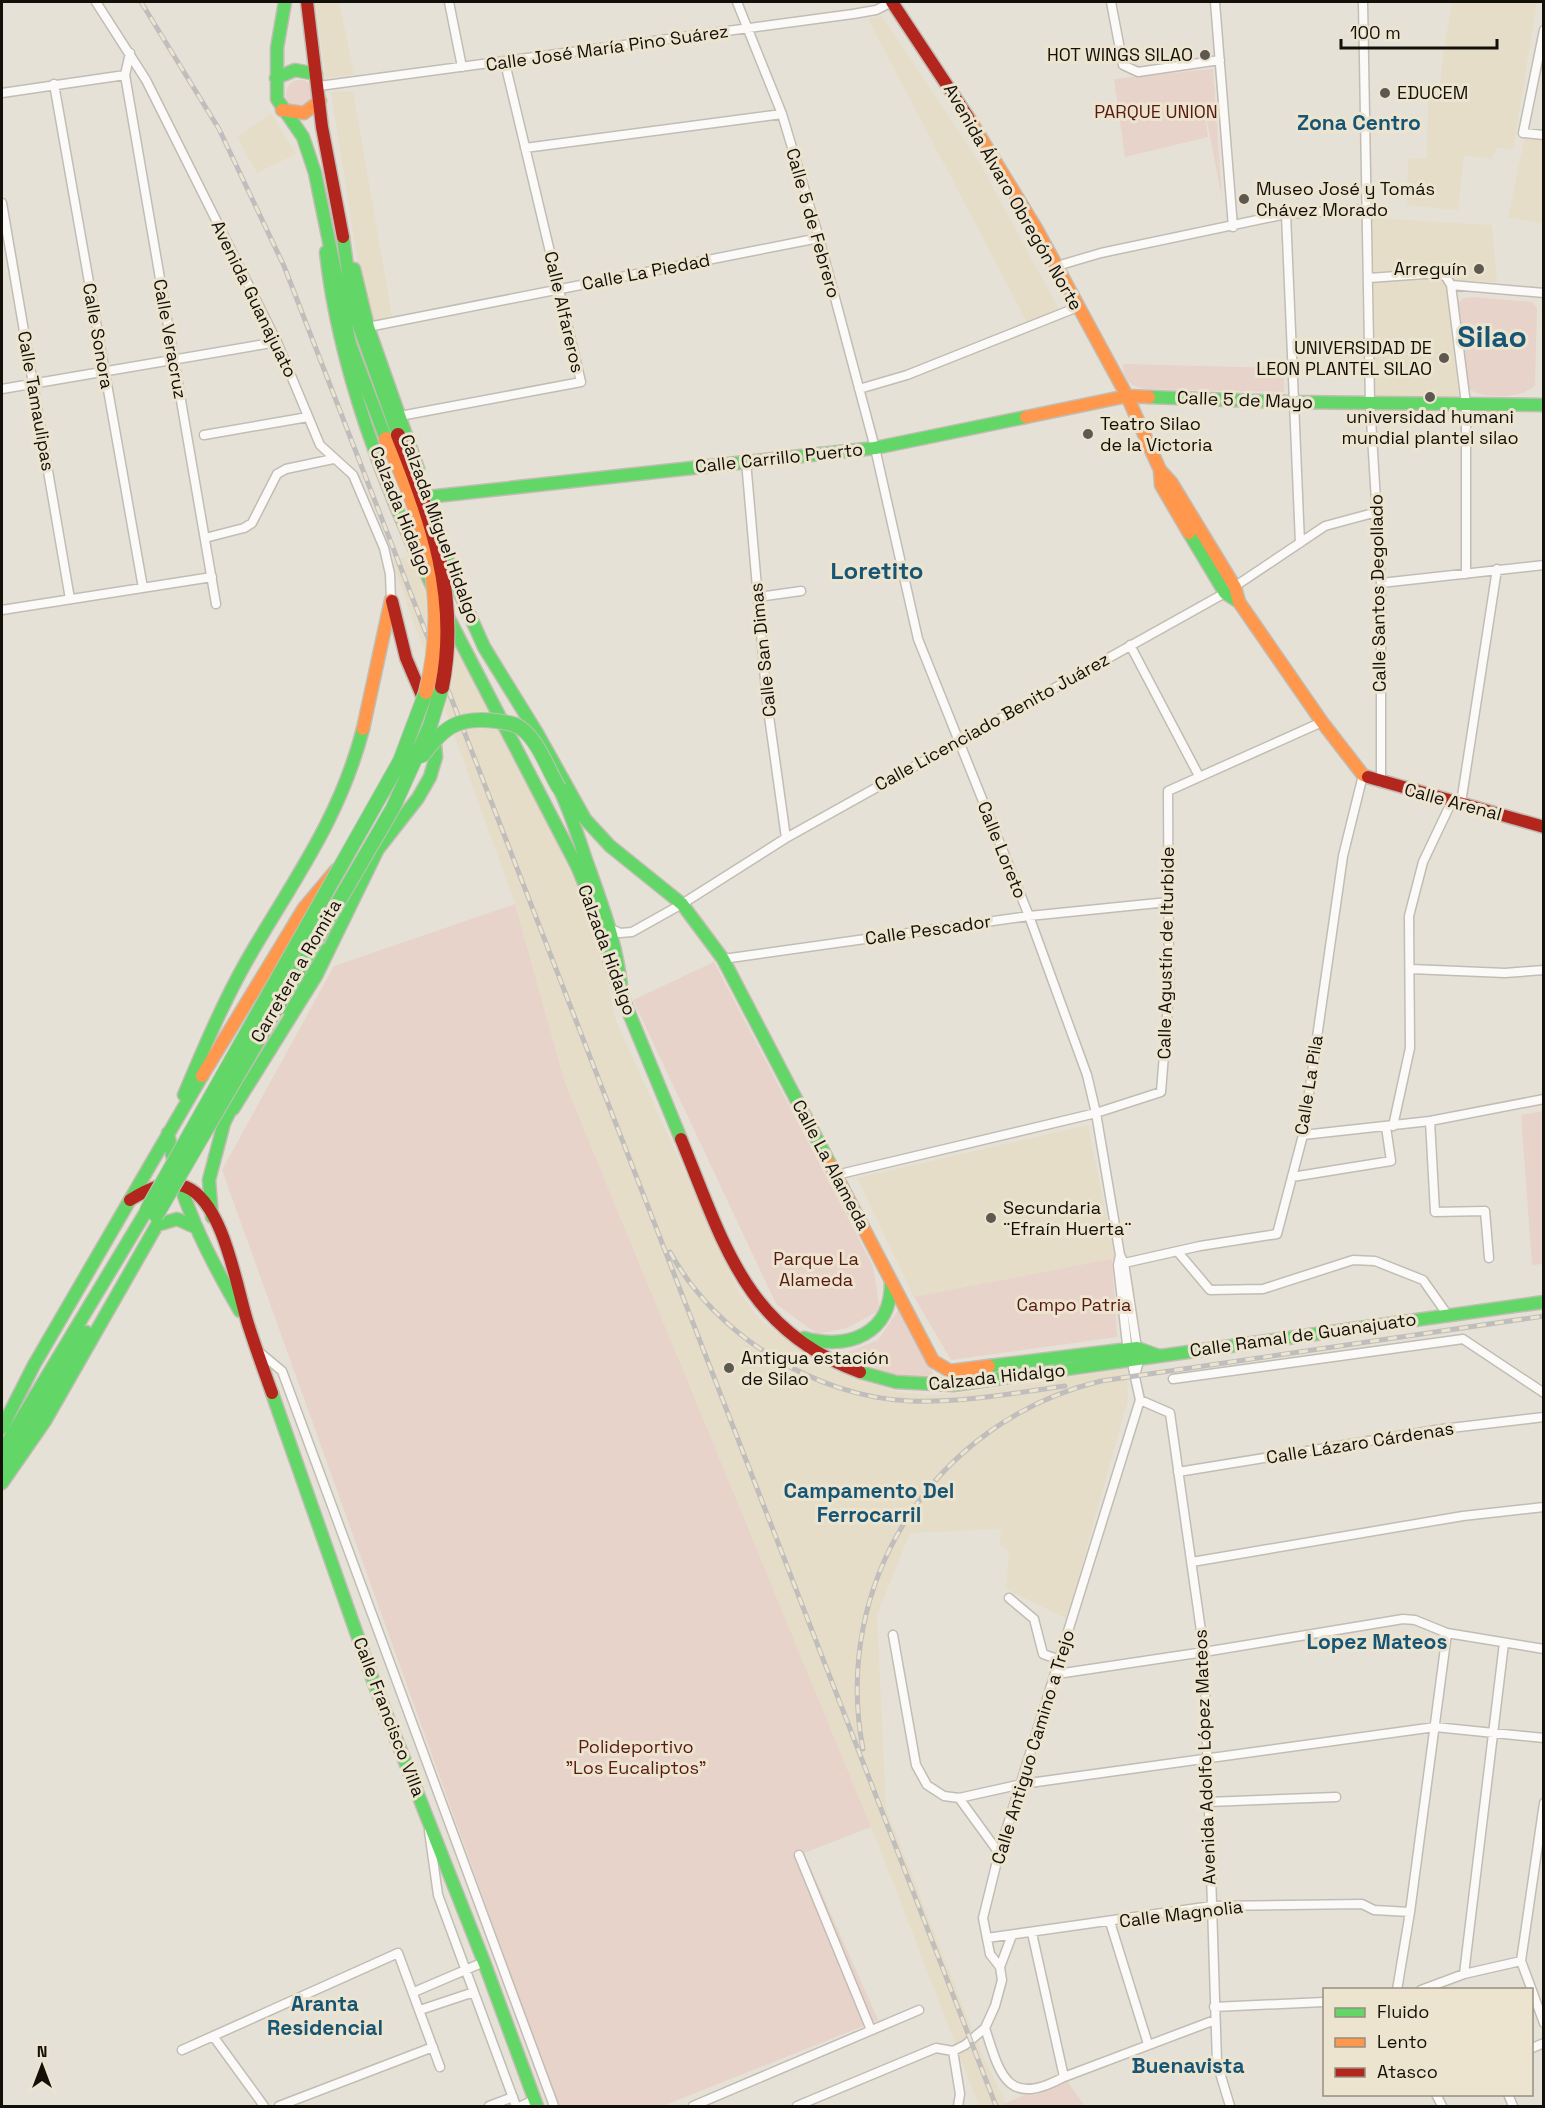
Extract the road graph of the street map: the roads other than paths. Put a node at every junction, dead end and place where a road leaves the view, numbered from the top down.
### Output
1 (96, 2) edge
2 (285, 2) edge
3 (307, 2) edge
4 (449, 2) edge
5 (737, 2) edge
6 (892, 2) edge
7 (1111, 2) edge
8 (1215, 2) edge
9 (1363, 2) edge
10 (748, 29) junction
11 (1544, 30) edge
12 (130, 53) junction
13 (1220, 60) junction
14 (506, 63) junction
15 (462, 67) junction
16 (125, 75) junction
17 (276, 78) junction
18 (317, 80) junction
19 (54, 84) junction
20 (2, 93) edge
21 (321, 101) junction
22 (282, 110) junction
23 (782, 114) junction
24 (1544, 135) edge
25 (525, 148) junction
26 (2, 203) edge
27 (1365, 209) junction
28 (1286, 214) junction
29 (323, 218) junction
30 (1233, 227) junction
31 (819, 238) junction
32 (347, 255) junction
33 (1057, 266) junction
34 (1369, 278) junction
35 (1451, 285) junction
36 (560, 290) junction
37 (1544, 293) edge
38 (1078, 307) junction
39 (368, 327) junction
40 (276, 342) junction
41 (174, 360) junction
42 (104, 371) junction
43 (33, 383) junction
44 (2, 388) edge
45 (859, 389) junction
46 (1127, 396) junction
47 (1293, 402) junction
48 (1370, 403) junction
49 (1466, 404) junction
50 (1544, 405) edge
51 (400, 416) junction
52 (308, 417) junction
53 (204, 435) dead end
54 (392, 437) junction
55 (876, 448) junction
56 (333, 459) junction
57 (746, 461) junction
58 (428, 497) junction
59 (397, 506) junction
60 (1377, 512) junction
61 (205, 538) junction
62 (1300, 543) junction
63 (445, 551) junction
64 (416, 556) junction
65 (1544, 565) edge
66 (1497, 569) junction
67 (1466, 574) junction
68 (212, 577) junction
69 (1381, 583) junction
70 (143, 588) junction
71 (1230, 590) junction
72 (801, 591) dead end
73 (758, 597) junction
74 (70, 599) junction
75 (392, 600) junction
76 (216, 604) dead end
77 (2, 610) edge
78 (1130, 645) junction
79 (484, 647) junction
80 (468, 656) junction
81 (1322, 722) junction
82 (957, 741) junction
83 (410, 772) junction
84 (1363, 775) junction
85 (1199, 776) junction
86 (1381, 783) junction
87 (561, 784) junction
88 (538, 791) junction
89 (1456, 802) junction
90 (1544, 827) edge
91 (375, 837) junction
92 (786, 838) junction
93 (610, 846) joint
94 (339, 867) junction
95 (1168, 902) junction
96 (682, 904) junction
97 (1029, 916) junction
98 (609, 928) junction
99 (723, 959) junction
100 (1411, 969) junction
101 (1544, 970) edge
102 (622, 996) junction
103 (1544, 1099) edge
104 (186, 1106) junction
105 (233, 1109) junction
106 (1096, 1113) junction
107 (1430, 1121) junction
108 (224, 1123) junction
109 (1389, 1126) junction
110 (168, 1133) junction
111 (1303, 1135) junction
112 (836, 1175) junction
113 (1292, 1177) junction
114 (180, 1186) junction
115 (130, 1200) junction
116 (152, 1213) junction
117 (212, 1217) junction
118 (197, 1228) junction
119 (1178, 1252) junction
120 (1489, 1257) dead end
121 (1121, 1264) junction
122 (890, 1278) junction
123 (1544, 1302) edge
124 (1447, 1314) junction
125 (248, 1325) junction
126 (788, 1332) junction
127 (257, 1351) junction
128 (1134, 1358) junction
129 (950, 1371) junction
130 (1173, 1379) dead end
131 (947, 1386) junction
132 (1544, 1393) edge
133 (1140, 1400) junction
134 (1544, 1417) edge
135 (2, 1428) edge
136 (2, 1451) edge
137 (2, 1471) edge
138 (1178, 1472) junction
139 (2, 1483) edge
140 (1544, 1507) edge
141 (1192, 1562) junction
142 (1009, 1598) dead end
143 (1447, 1633) junction
144 (893, 1635) dead end
145 (1504, 1643) junction
146 (1544, 1649) edge
147 (1204, 1652) junction
148 (1060, 1660) junction
149 (1057, 1674) junction
150 (1435, 1727) junction
151 (1494, 1731) junction
152 (1544, 1738) edge
153 (1206, 1759) junction
154 (1022, 1785) junction
155 (1336, 1797) dead end
156 (959, 1798) junction
157 (1208, 1802) junction
158 (1544, 1803) edge
159 (426, 1816) junction
160 (999, 1853) junction
161 (799, 1854) dead end
162 (1212, 1906) junction
163 (1410, 1912) junction
164 (1110, 1922) junction
165 (1032, 1933) junction
166 (1012, 1935) junction
167 (987, 1938) junction
168 (1521, 1961) junction
169 (484, 1962) junction
170 (1000, 1967) junction
171 (466, 1971) junction
172 (1464, 1974) junction
173 (1396, 1988) edge
174 (1424, 1988) edge
175 (1531, 1988) edge
176 (414, 1992) junction
177 (474, 1992) junction
178 (1533, 1993) edge
179 (1323, 2002) edge
180 (1214, 2007) junction
181 (420, 2010) junction
182 (919, 2010) dead end
183 (1215, 2020) junction
184 (1544, 2023) edge
185 (985, 2028) junction
186 (871, 2030) junction
187 (213, 2036) junction
188 (1148, 2044) junction
189 (433, 2047) junction
190 (182, 2050) dead end
191 (953, 2051) junction
192 (440, 2067) dead end
193 (1064, 2077) junction
194 (513, 2097) junction
195 (535, 2103) edge
196 (264, 2106) edge
197 (279, 2106) edge
198 (489, 2106) edge
199 (516, 2106) edge
200 (521, 2106) edge
201 (554, 2106) edge
202 (693, 2106) edge
203 (797, 2106) edge
204 (958, 2106) edge
205 (1230, 2106) edge

1 - 12 street, Avenida Guanajuato
2 - 17 main road, Calzada Miguel Hidalgo
3 - 18 main road, Calzada Miguel Hidalgo
4 - 15 street
5 - 10 street, Calle 5 de Febrero
6 - 10 street, Calle José María Pino Suárez
6 - 33 main road, Avenida Álvaro Obregón Norte
7 - 13 street
8 - 13 street
9 - 27 street, Calle Santos Degollado
10 - 14 street, Calle José María Pino Suárez
10 - 23 street, Calle 5 de Febrero
11 - 24 street
12 - 16 street
12 - 40 street, Avenida Guanajuato
13 - 30 street
14 - 15 street, Calle José María Pino Suárez
14 - 25 street, Calle Alfareros
15 - 18 street, Calle José María Pino Suárez
16 - 19 street
16 - 41 street, Calle Veracruz
17 - 18 main road
17 - 22 main road, Calzada Miguel Hidalgo
18 - 21 main road, Calzada Miguel Hidalgo
19 - 20 street
19 - 42 street, Calle Sonora
21 - 22 main road
21 - 32 main road, Calzada Miguel Hidalgo
22 - 29 main road, Calzada Miguel Hidalgo
23 - 25 street
23 - 31 street, Calle 5 de Febrero
25 - 36 street, Calle Alfareros
26 - 43 street, Calle Tamaulipas
27 - 28 street
27 - 34 street, Calle Santos Degollado
28 - 30 street
28 - 47 street
29 - 54 main road, Calzada Miguel Hidalgo
29 - 59 main road, Calzada Hidalgo
30 - 33 street
31 - 36 street, Calle La Piedad
31 - 45 street, Calle 5 de Febrero
32 - 39 main road, Calzada Miguel Hidalgo
32 - 54 main road, Calzada Miguel Hidalgo
33 - 38 main road, Avenida Álvaro Obregón Norte
34 - 35 street
34 - 48 street, Calle Santos Degollado
35 - 37 street
35 - 49 street
36 - 39 street, Calle La Piedad
36 - 51 street, Calle Alfareros
38 - 45 street
38 - 46 main road, Avenida Álvaro Obregón Norte
39 - 51 main road, Calzada Miguel Hidalgo
40 - 41 street
40 - 52 street, Avenida Guanajuato
41 - 42 street
41 - 61 street, Calle Veracruz
42 - 43 street
42 - 70 street, Calle Sonora
43 - 44 street
43 - 74 street, Calle Tamaulipas
45 - 55 street, Calle 5 de Febrero
46 - 47 main road, Calle 5 de Mayo
46 - 55 main road, Calle Carrillo Puerto
46 - 71 main road, Avenida Álvaro Obregón Norte
47 - 48 main road, Calle 5 de Mayo
47 - 62 street
48 - 49 main road, Calle 5 de Mayo
48 - 60 street, Calle Santos Degollado
49 - 50 main road, Calle 5 de Mayo
49 - 67 street
51 - 58 main road, Calzada Miguel Hidalgo
52 - 53 street
52 - 56 street, Avenida Guanajuato
54 - 83 main road, Carretera a Romita, bridge
54 - 94 main road, Carretera a Romita, bridge
55 - 57 main road, Calle Carrillo Puerto
55 - 82 street, Calle Loreto
56 - 61 street
56 - 75 street, Avenida Guanajuato
57 - 58 main road, Calle Carrillo Puerto
57 - 73 street, Calle San Dimas
58 - 59 main road, Calle Carrillo Puerto
58 - 63 main road, Calzada Miguel Hidalgo
59 - 64 main road, Calzada Hidalgo
60 - 62 street, Calle Licenciado Benito Juárez
60 - 69 street, Calle Santos Degollado
61 - 68 street, Calle Veracruz
62 - 71 street, Calle Licenciado Benito Juárez
63 - 64 main road
63 - 79 main road, Calzada Miguel Hidalgo
64 - 80 main road, Calzada Hidalgo
65 - 66 street
66 - 67 street
66 - 89 street
67 - 69 street
68 - 70 street
68 - 76 street, Calle Veracruz
69 - 86 street, Calle Santos Degollado
70 - 74 street
71 - 78 street, Calle Licenciado Benito Juárez
71 - 81 main road, Avenida Álvaro Obregón Norte
72 - 73 street
73 - 92 street, Calle San Dimas
74 - 77 street
75 - 105 main road
75 - 110 main road
78 - 82 street, Calle Licenciado Benito Juárez
78 - 85 street
79 - 80 main road
79 - 87 main road, Calzada Miguel Hidalgo
80 - 88 main road, Calzada Hidalgo
81 - 84 main road, Avenida Álvaro Obregón Norte
81 - 85 street, Calle Agustín de Iturbide
82 - 92 street, Calle Licenciado Benito Juárez
82 - 97 street, Calle Loreto
83 - 87 main road, bridge
83 - 91 main road, Carretera a Romita, bridge
84 - 86 main road, Calle Arenal
84 - 111 street, Calle La Pila
85 - 95 street, Calle Agustín de Iturbide
86 - 89 main road, Calle Arenal
87 - 88 main road
87 - 93 main road, Calzada Miguel Hidalgo
87 - 98 main road
88 - 102 main road, Calzada Hidalgo
89 - 90 main road, Calle Arenal
89 - 100 street
91 - 105 main road, bridge
91 - 116 main road, Carretera a Romita, bridge
92 - 96 street, Calle Licenciado Benito Juárez
93 - 96 main road, Calle La Alameda
94 - 104 main road, bridge
94 - 116 main road, Carretera a Romita, bridge
95 - 97 street, Calle Pescador
95 - 106 street, Calle Agustín de Iturbide
96 - 98 street, Calle Licenciado Benito Juárez
96 - 99 main road, Calle La Alameda
97 - 99 street, Calle Pescador
97 - 106 street, Calle Loreto
98 - 102 main road
99 - 112 main road, Calle La Alameda
100 - 101 street
100 - 109 street
102 - 126 main road, Calzada Hidalgo
103 - 107 street
104 - 108 main road
104 - 110 main road
105 - 108 main road
106 - 112 street, Calle Agustín de Iturbide
106 - 121 street, Calle Loreto
107 - 109 street
107 - 120 street
108 - 117 main road
109 - 111 street
109 - 113 street
110 - 114 main road, Calle Francisco Villa
110 - 115 main road
111 - 113 street, Calle La Pila
112 - 122 main road, Calle La Alameda
113 - 119 street, Calle La Pila
114 - 115 main road
114 - 117 main road, Calle Francisco Villa
114 - 118 main road, Calle Francisco Villa
115 - 135 main road
116 - 136 main road, Carretera a Romita
116 - 137 main road, Carretera a Romita
117 - 125 main road, Calle Francisco Villa
118 - 125 main road, Calle Francisco Villa
118 - 139 main road
119 - 121 street, Calle La Pila
119 - 124 street, Calle Ramal de Guanajuato
121 - 128 street, Calle Loreto
122 - 126 main road
122 - 129 main road, Calle La Alameda
123 - 124 main road, Calle Ramal de Guanajuato
124 - 128 main road, Calle Ramal de Guanajuato
125 - 127 main road, Calle Francisco Villa
126 - 131 main road, Calzada Hidalgo
127 - 159 main road, Calle Francisco Villa
127 - 201 street
128 - 129 main road
128 - 131 main road, Calzada Hidalgo
128 - 133 street, Calle Antiguo Camino a Trejo
129 - 131 main road
130 - 132 street
133 - 138 street, Avenida Adolfo López Mateos
133 - 148 street, Calle Antiguo Camino a Trejo
134 - 138 street, Calle Lázaro Cárdenas
138 - 141 street, Avenida Adolfo López Mateos
140 - 141 street
141 - 147 street, Avenida Adolfo López Mateos
142 - 148 street
143 - 145 street
143 - 147 street
143 - 150 street
144 - 156 street
145 - 146 street
145 - 151 street
147 - 149 street
147 - 153 street, Avenida Adolfo López Mateos
148 - 149 street, Calle Antiguo Camino a Trejo
149 - 154 street, Calle Antiguo Camino a Trejo
150 - 151 street
150 - 153 street
150 - 163 street
151 - 152 street
151 - 172 street
153 - 154 street
153 - 157 street, Avenida Adolfo López Mateos
154 - 156 street
154 - 160 street, Calle Antiguo Camino a Trejo
155 - 157 street
156 - 160 street
157 - 162 street, Avenida Adolfo López Mateos
158 - 168 street
159 - 169 main road, Calle Francisco Villa
159 - 171 street
160 - 167 street, Calle Antiguo Camino a Trejo
161 - 186 street
162 - 163 street, Calle Magnolia
162 - 164 street, Calle Magnolia
162 - 180 street, Avenida Adolfo López Mateos
163 - 173 street
164 - 165 street, Calle Magnolia
164 - 188 street
165 - 166 street, Calle Magnolia
165 - 193 street
166 - 167 street, Calle Magnolia
166 - 170 street
167 - 170 street, Calle Antiguo Camino a Trejo
168 - 172 street
168 - 175 street
169 - 171 street
169 - 195 main road, Calle Francisco Villa
170 - 185 street, Calle Antiguo Camino a Trejo
171 - 176 street
171 - 177 street
172 - 174 street
176 - 181 street
176 - 187 street
177 - 181 street
177 - 194 street
178 - 184 street
179 - 180 street
180 - 183 street, Avenida Adolfo López Mateos
181 - 189 street
182 - 186 street
183 - 188 street
183 - 205 street, Avenida Adolfo López Mateos
185 - 191 street, Calle Antiguo Camino a Trejo
185 - 193 street
186 - 202 street
187 - 190 street
187 - 196 street
188 - 193 street
189 - 192 street
189 - 197 street
191 - 203 street
191 - 204 street
194 - 198 street
194 - 199 street
195 - 200 street

